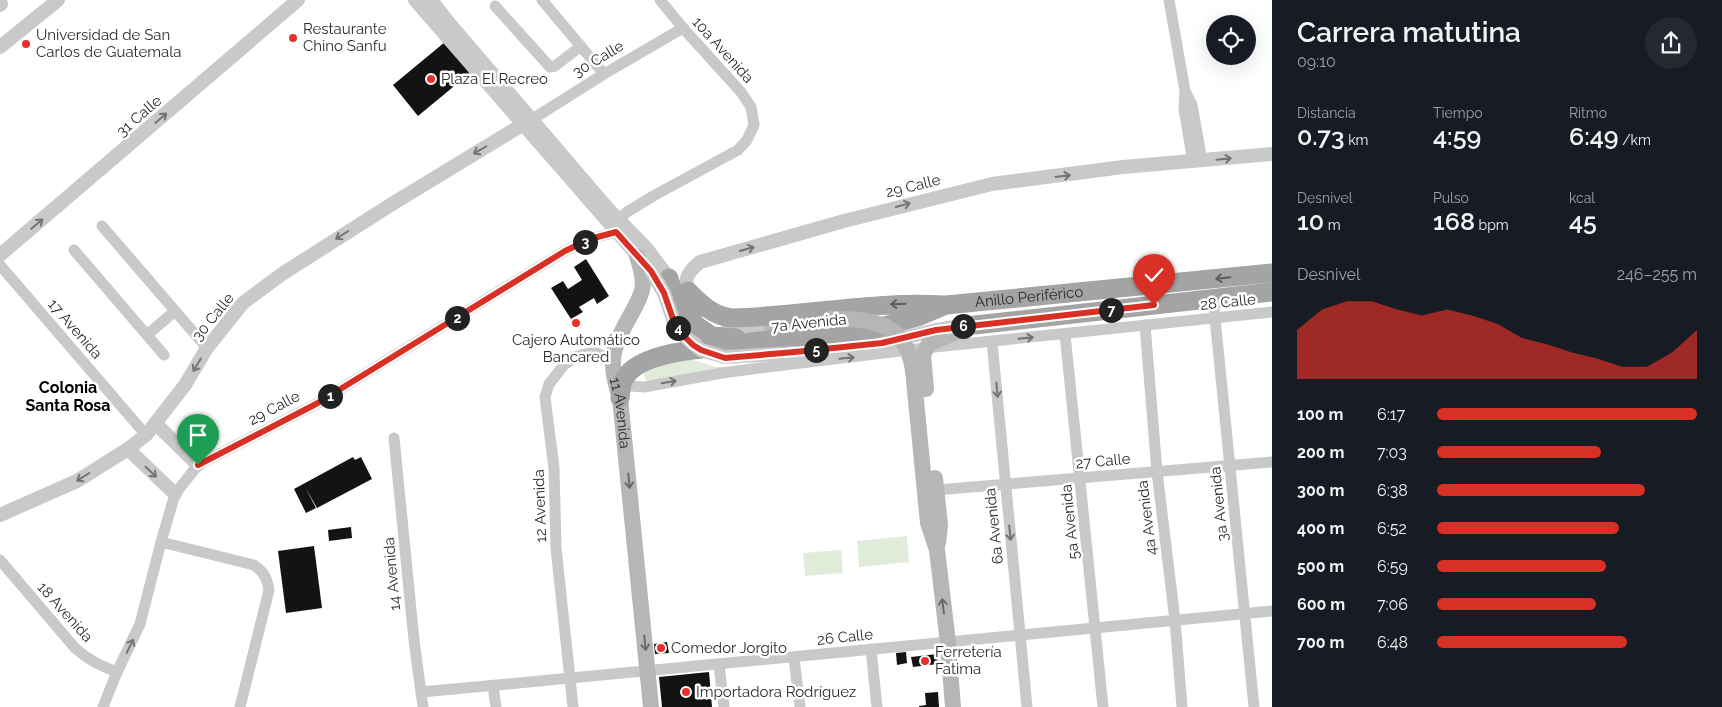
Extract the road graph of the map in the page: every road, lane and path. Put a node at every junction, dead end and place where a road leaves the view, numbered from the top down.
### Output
1 (5, 0) edge
2 (58, 0) edge
3 (298, 0) edge
4 (415, 0) edge
5 (430, 0) edge
6 (542, 0) edge
7 (660, 0) edge
8 (1169, 0) edge
9 (0, 5) edge
10 (495, 6) dead end
11 (683, 28) junction
12 (581, 46) junction
13 (0, 47) edge
14 (604, 74) junction
15 (527, 122) junction
16 (754, 125) joint
17 (1272, 154) edge
18 (1197, 161) junction
19 (102, 226) dead end
20 (617, 226) junction
21 (74, 250) dead end
22 (0, 255) edge
23 (637, 256) junction
24 (0, 265) edge
25 (1272, 273) edge
26 (669, 278) junction
27 (688, 291) junction
28 (1272, 292) edge
29 (1213, 298) junction
30 (946, 305) junction
31 (175, 311) junction
32 (1272, 312) edge
33 (1215, 318) junction
34 (976, 324) junction
35 (1145, 325) junction
36 (771, 326) junction
37 (1065, 334) junction
38 (146, 335) junction
39 (749, 342) junction
40 (992, 342) junction
41 (207, 348) junction
42 (925, 348) junction
43 (164, 356) dead end
44 (618, 371) junction
45 (620, 398) joint
46 (156, 424) junction
47 (146, 435) junction
48 (394, 438) dead end
49 (128, 449) junction
50 (1272, 462) edge
51 (198, 465) junction
52 (1230, 465) junction
53 (1157, 472) junction
54 (1081, 478) junction
55 (1005, 485) junction
56 (936, 490) junction
57 (175, 494) junction
58 (0, 515) edge
59 (160, 542) junction
60 (937, 550) junction
61 (0, 560) edge
62 (1272, 611) edge
63 (1245, 613) junction
64 (1175, 620) junction
65 (1096, 628) junction
66 (1020, 636) junction
67 (948, 642) junction
68 (871, 649) junction
69 (794, 658) junction
70 (719, 665) junction
71 (117, 672) junction
72 (648, 672) junction
73 (570, 679) junction
74 (493, 686) junction
75 (422, 692) junction
76 (103, 707) edge
77 (240, 707) edge
78 (423, 707) edge
79 (496, 707) edge
80 (572, 707) edge
81 (651, 707) edge
82 (724, 707) edge
83 (800, 707) edge
84 (877, 707) edge
85 (953, 707) edge
86 (1027, 707) edge
87 (1103, 707) edge
88 (1182, 707) edge
89 (1254, 707) edge

1 - 9 street
2 - 13 street
22 -> 3 street, 31 Calle
4 - 15 street, 11 Avenida
5 - 15 street, 11 Avenida
6 - 12 street
7 - 11 street, 10a Avenida
8 - 18 street
10 - 12 street
11 - 14 street, 30 Calle
11 - 16 street, 10a Avenida
12 - 14 street
14 - 15 street, 30 Calle
15 - 20 street, 11 Avenida
15 -> 41 street, 30 Calle
16 - 20 street, 29 Calle
18 -> 17 street, 29 Calle
27 -> 18 street, 29 Calle
19 - 31 street
20 - 23 street, 11 Avenida
20 - 26 street, 11 Avenida
20 - 51 street, 29 Calle
21 - 38 street
23 - 34 street, Anillo Periférico, bridge
23 - 44 main road, 11 Avenida
24 - 47 street, 17 Avenida
25 -> 30 main road, Anillo Periférico
26 - 36 street, 7a Avenida
26 - 39 main road
30 -> 27 main road
27 - 36 street
28 - 29 main road, Anillo Periférico
29 - 33 street, 3a Avenida
29 - 34 main road, Anillo Periférico
30 - 39 main road, Anillo Periférico
31 - 38 street
31 - 41 street
32 - 33 street, 28 Calle
33 - 35 street, 28 Calle
33 - 52 street, 3a Avenida
34 - 42 main road
35 - 37 street, 28 Calle
35 - 53 street, 4a Avenida
36 - 60 main road, 7a Avenida, bridge
40 -> 37 street, 28 Calle
37 - 54 street, 5a Avenida
38 - 43 street
39 - 44 main road, Anillo Periférico
40 - 42 street, 28 Calle
40 -> 55 street, 6a Avenida
41 -> 46 street, 30 Calle
44 -> 42 street, 28 Calle
42 - 56 main road, 7a Avenida
44 - 45 main road
44 - 73 street, 12 Avenida
45 -> 72 main road, 11 Avenida
46 - 47 street, 30 Calle
46 - 51 street
47 - 49 street, 30 Calle
48 - 75 street, 14 Avenida
49 -> 57 street
49 -> 58 street, 30 Calle
50 - 52 street, 27 Calle
51 - 57 street, 29 Calle
52 - 53 street, 27 Calle
52 - 63 street, 3a Avenida
53 - 54 street, 27 Calle
53 - 64 street, 4a Avenida
54 - 55 street, 27 Calle
54 - 65 street, 5a Avenida
55 - 56 street, 27 Calle
55 -> 66 street, 6a Avenida
56 - 60 main road, 7a Avenida
57 - 59 street, 29 Calle
71 -> 59 street, 29 Calle
59 - 77 street
67 -> 60 main road, 7a Avenida
61 - 71 street, 18 Avenida
62 - 63 street, 26 Calle
63 - 64 street, 26 Calle
63 - 89 street, 3a Avenida
64 - 65 street, 26 Calle
64 - 88 street, 4a Avenida
65 - 66 street, 26 Calle
65 - 87 street, 5a Avenida
66 - 67 street, 26 Calle
66 - 86 street, 6a Avenida
67 - 68 street, 26 Calle
67 - 85 main road, 7a Avenida
68 - 69 street, 26 Calle
68 - 84 street
69 - 70 street, 26 Calle
69 - 83 street
70 - 72 street, 26 Calle
70 - 82 street
71 - 76 street, 29 Calle
72 - 73 street, 26 Calle
72 - 81 main road, 11 Avenida
73 - 74 street, 26 Calle
73 - 80 street, 12 Avenida
74 - 75 street, 26 Calle
74 - 79 street
75 - 78 street, 14 Avenida

